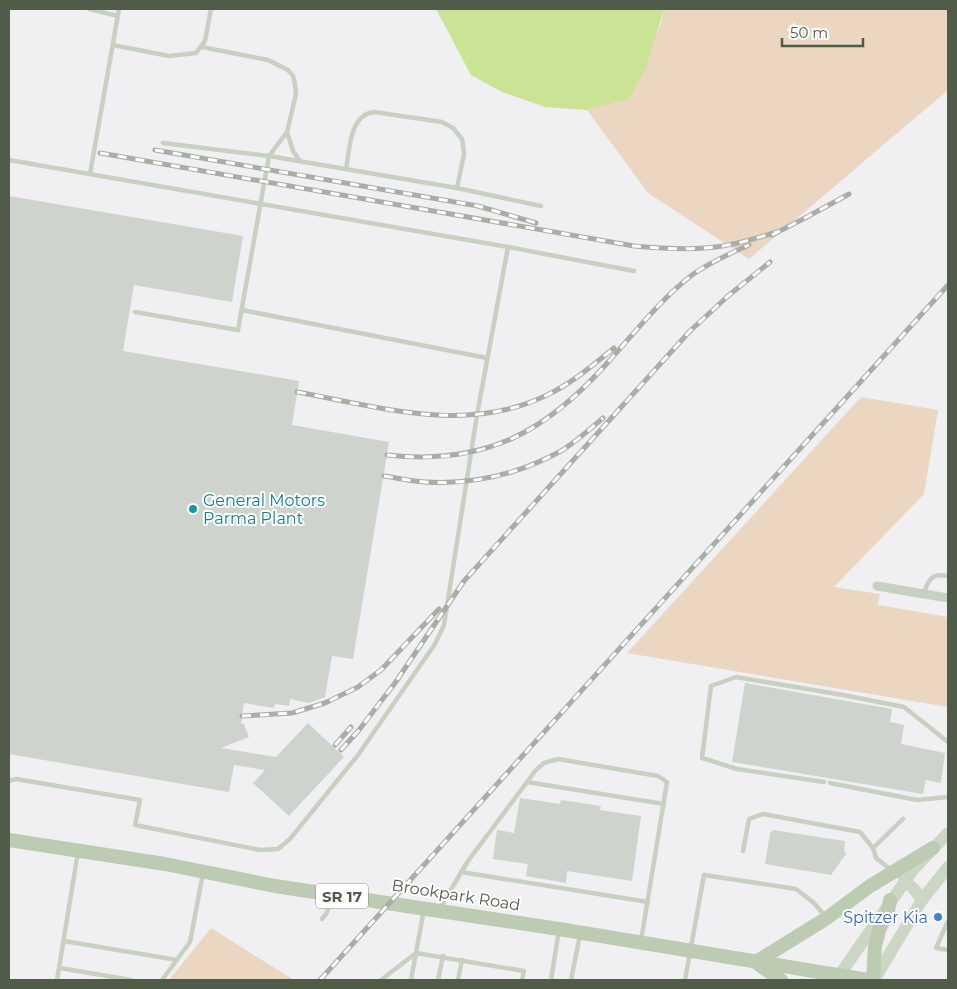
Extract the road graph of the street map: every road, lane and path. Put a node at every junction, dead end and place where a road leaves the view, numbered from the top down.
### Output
1 (88, 9) edge
2 (119, 9) edge
3 (211, 9) edge
4 (118, 16) junction
5 (113, 45) junction
6 (202, 48) junction
7 (287, 132) junction
8 (163, 143) dead end
9 (269, 156) junction
10 (9, 160) edge
11 (300, 161) junction
12 (346, 169) junction
13 (90, 174) junction
14 (458, 188) junction
15 (261, 203) junction
16 (541, 206) dead end
17 (508, 247) junction
18 (634, 271) dead end
19 (242, 310) junction
20 (134, 312) dead end
21 (487, 358) junction
22 (948, 576) edge
23 (877, 586) dead end
24 (924, 594) junction
25 (948, 598) edge
26 (948, 742) edge
27 (9, 781) edge
28 (527, 782) junction
29 (824, 782) dead end
30 (830, 783) dead end
31 (948, 797) edge
32 (664, 804) junction
33 (903, 819) dead end
34 (948, 833) edge
35 (9, 840) edge
36 (873, 848) junction
37 (933, 848) joint
38 (78, 850) junction
39 (743, 851) dead end
40 (948, 867) edge
41 (204, 871) junction
42 (461, 872) junction
43 (899, 876) junction
44 (334, 895) junction
45 (890, 900) junction
46 (922, 900) junction
47 (648, 902) junction
48 (424, 908) junction
49 (438, 910) junction
50 (827, 918) junction
51 (322, 919) dead end
52 (948, 921) edge
53 (559, 929) junction
54 (580, 932) junction
55 (64, 941) junction
56 (641, 942) junction
57 (689, 950) junction
58 (948, 950) edge
59 (416, 953) junction
60 (442, 956) junction
61 (177, 960) junction
62 (462, 960) junction
63 (756, 962) junction
64 (60, 968) junction
65 (837, 978) edge
66 (57, 980) edge
67 (131, 980) edge
68 (162, 980) edge
69 (381, 980) edge
70 (411, 980) edge
71 (438, 980) edge
72 (458, 980) edge
73 (522, 980) edge
74 (551, 980) edge
75 (571, 980) edge
76 (684, 980) edge
77 (781, 980) edge
78 (868, 980) edge
79 (873, 980) edge

1 - 4 lane
2 - 4 lane
3 - 6 lane
4 - 5 lane
5 - 6 lane
5 - 13 lane
6 - 7 lane
7 - 9 lane
7 - 11 lane
8 - 9 lane
9 - 11 lane
9 - 15 lane
10 - 13 lane
11 - 12 lane
12 - 14 lane
12 - 14 lane
13 - 15 lane
14 - 16 lane
15 - 17 lane
15 - 19 lane
17 - 18 lane
17 - 21 lane
19 - 20 lane
19 - 21 lane
21 - 27 lane
22 - 24 lane
23 - 24 street
24 - 25 street
26 - 29 lane
28 - 32 lane
28 - 32 lane
28 - 42 lane
30 - 31 lane
32 - 47 lane
33 - 36 lane
34 - 37 main road
35 - 38 main road, Brookpark Road / SR 17
36 - 39 lane
36 - 43 lane
37 - 43 main road
38 - 41 main road, Brookpark Road / SR 17
38 - 55 lane
40 - 46 main road
41 - 44 main road, Brookpark Road / SR 17
41 - 61 lane
42 - 47 lane
42 - 49 lane
43 - 45 main road
43 - 46 main road
43 - 50 main road
44 - 48 main road, Brookpark Road / SR 17
44 - 51 lane
45 - 65 main road
45 - 79 main road
46 - 79 main road
47 - 56 lane
48 - 49 main road, Brookpark Road / SR 17
48 - 59 lane
49 - 53 main road, Brookpark Road / SR 17
50 - 57 lane
50 - 63 main road
52 - 58 lane
53 - 54 main road, Brookpark Road / SR 17
53 - 74 lane
54 - 56 main road, Brookpark Road / SR 17
54 - 75 lane
55 - 61 lane
55 - 64 lane
56 - 57 main road, Brookpark Road / SR 17
57 - 63 main road, Brookpark Road / SR 17
57 - 76 lane
59 - 60 lane
59 - 69 lane
59 - 70 lane
60 - 62 lane
60 - 71 lane
61 - 68 lane
62 - 72 lane
62 - 73 lane
63 - 65 main road, Brookpark Road / SR 17
63 - 77 main road
64 - 66 lane
64 - 67 lane
65 - 78 main road, Brookpark Road / SR 17

